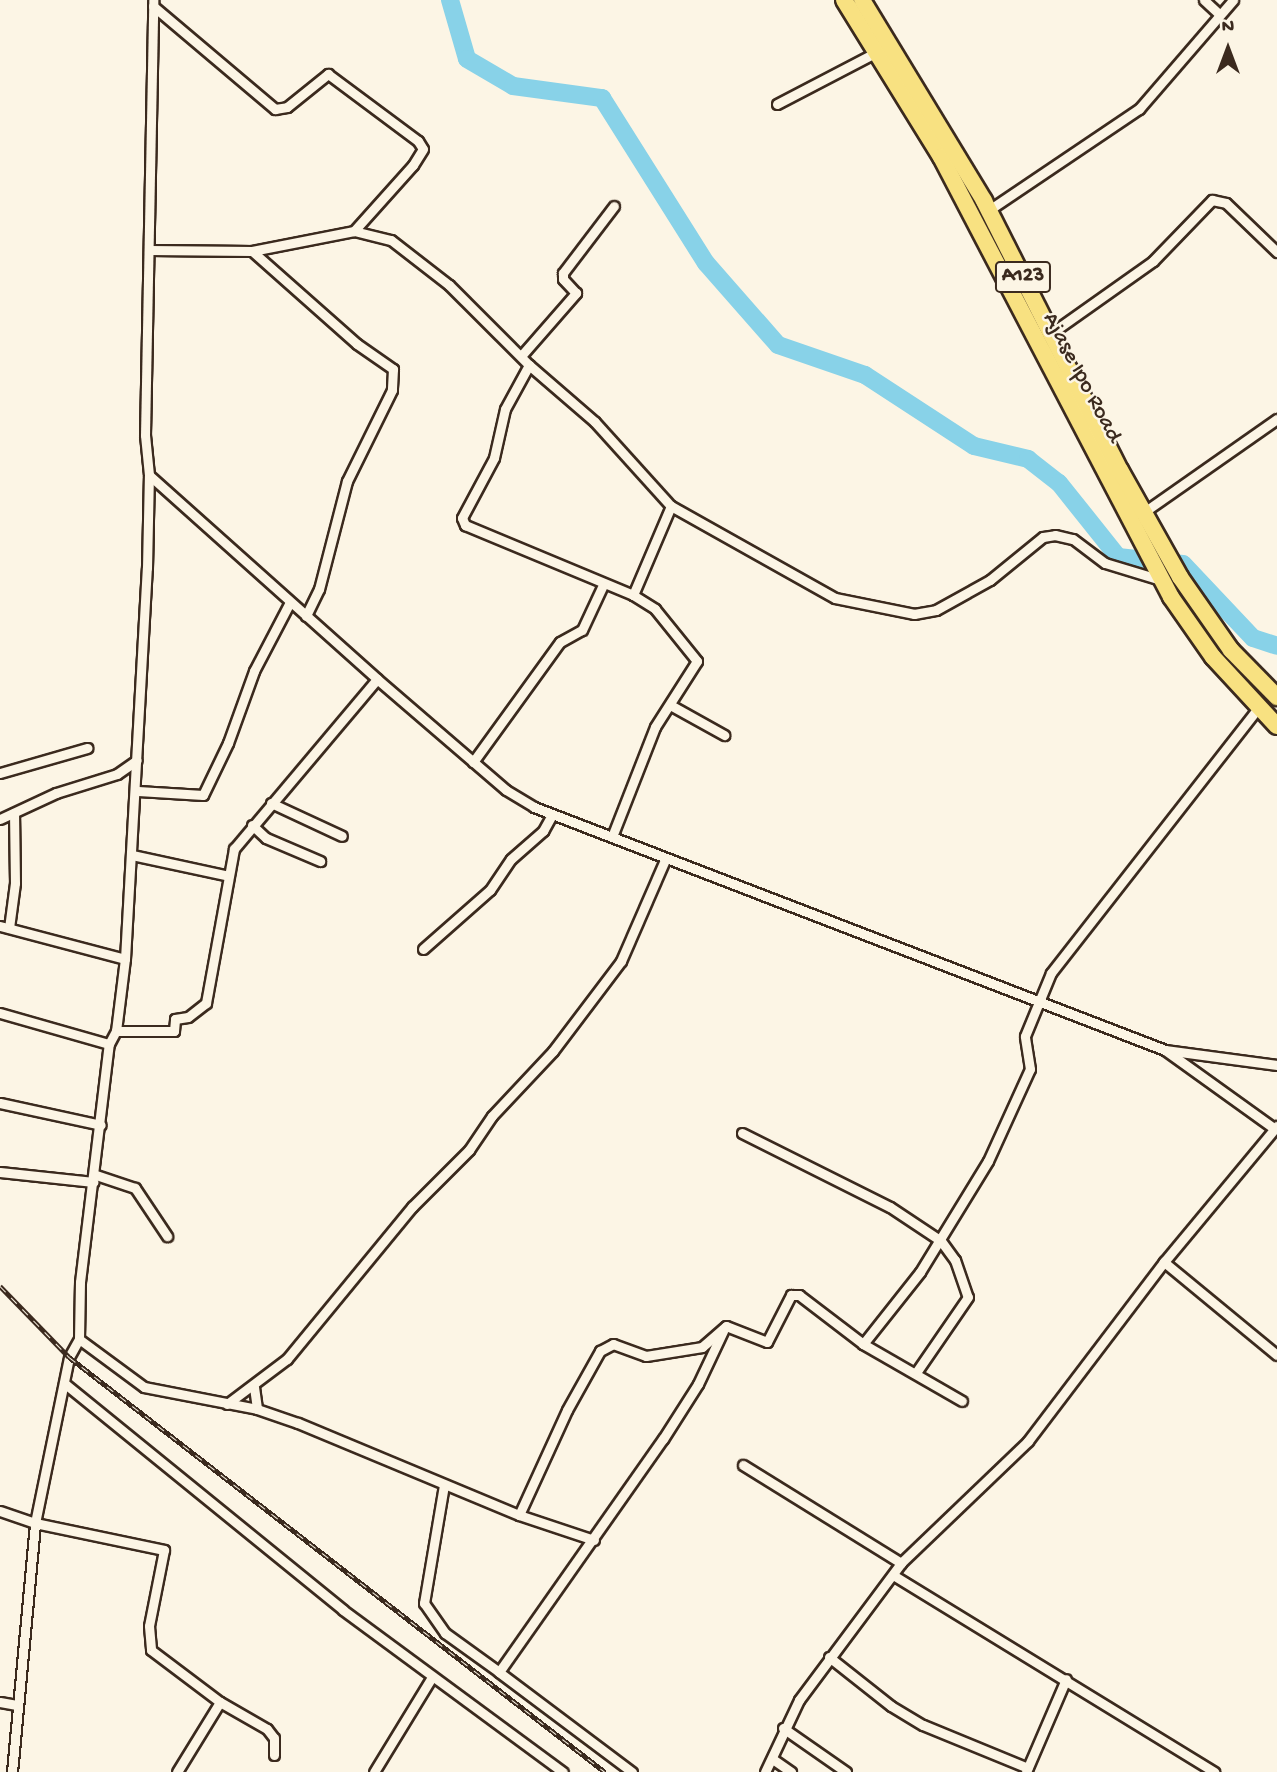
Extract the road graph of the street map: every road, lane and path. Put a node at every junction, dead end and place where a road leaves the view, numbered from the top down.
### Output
1 (844, 0) edge
2 (863, 0) edge
3 (1204, 0) edge
4 (1233, 0) edge
5 (153, 3) edge
6 (1218, 13) junction
7 (877, 52) junction
8 (777, 104) dead end
9 (614, 206) dead end
10 (989, 210) junction
11 (354, 231) junction
12 (149, 250) junction
13 (252, 251) junction
14 (1277, 252) edge
15 (1029, 289) junction
16 (1013, 296) junction
17 (1050, 334) junction
18 (521, 356) junction
19 (529, 365) junction
20 (1277, 419) edge
21 (149, 475) junction
22 (671, 506) junction
23 (1144, 512) junction
24 (1161, 580) junction
25 (603, 585) junction
26 (633, 595) junction
27 (289, 604) junction
28 (306, 615) junction
29 (377, 680) junction
30 (1277, 697) edge
31 (671, 706) junction
32 (1258, 708) junction
33 (1277, 726) edge
34 (724, 736) dead end
35 (87, 748) dead end
36 (137, 760) junction
37 (473, 762) junction
38 (0, 773) edge
39 (138, 791) junction
40 (271, 803) junction
41 (14, 813) junction
42 (552, 815) junction
43 (0, 819) edge
44 (252, 825) junction
45 (342, 836) dead end
46 (612, 837) junction
47 (132, 856) junction
48 (665, 860) junction
49 (320, 861) dead end
50 (229, 876) junction
51 (4, 927) edge
52 (423, 949) dead end
53 (125, 958) junction
54 (1041, 1004) junction
55 (0, 1013) edge
56 (116, 1031) junction
57 (109, 1044) junction
58 (1165, 1050) junction
59 (1277, 1065) edge
60 (0, 1104) edge
61 (101, 1125) junction
62 (1276, 1128) edge
63 (742, 1133) dead end
64 (0, 1172) edge
65 (95, 1179) junction
66 (167, 1236) dead end
67 (941, 1241) junction
68 (1164, 1262) junction
69 (726, 1326) junction
70 (79, 1339) junction
71 (863, 1344) junction
72 (1277, 1355) edge
73 (915, 1374) junction
74 (64, 1383) junction
75 (254, 1387) junction
76 (962, 1401) dead end
77 (227, 1404) junction
78 (257, 1409) junction
79 (743, 1465) dead end
80 (444, 1485) junction
81 (0, 1511) edge
82 (519, 1516) junction
83 (35, 1523) junction
84 (594, 1540) junction
85 (901, 1563) junction
86 (893, 1575) junction
87 (829, 1657) junction
88 (499, 1672) junction
89 (432, 1677) junction
90 (1066, 1679) junction
91 (0, 1702) edge
92 (220, 1702) junction
93 (17, 1705) junction
94 (783, 1728) junction
95 (274, 1755) dead end
96 (774, 1760) junction
97 (550, 1763) junction
98 (1027, 1770) edge
99 (12, 1772) edge
100 (177, 1772) edge
101 (374, 1772) edge
102 (544, 1772) edge
103 (563, 1772) edge
104 (632, 1772) edge
105 (765, 1772) edge
106 (790, 1772) edge
107 (846, 1772) edge
108 (1215, 1772) edge

1 - 7 highway, Ajase Ipo Road / A123
2 - 10 highway, Ajase Ipo Road / A123
3 - 6 street
4 - 6 street
5 - 11 street
5 - 12 street
6 - 10 street
7 - 8 street
7 - 16 highway, Ajase Ipo Road / A123
9 - 18 street
10 - 15 highway, Ajase Ipo Road / A123
11 - 13 street
11 - 18 street
12 - 13 street
12 - 21 street
13 - 28 street
14 - 17 street
15 - 16 highway
15 - 17 highway, Ajase Ipo Road / A123
16 - 24 highway, Ajase Ipo Road / A123
17 - 23 highway, Ajase Ipo Road / A123
18 - 19 street
19 - 22 street
19 - 25 street
20 - 23 street
21 - 27 street
21 - 36 street
22 - 24 street
22 - 26 street
23 - 30 highway, Ajase Ipo Road / A123
24 - 32 highway, Ajase Ipo Road / A123
25 - 26 street
25 - 37 street
26 - 31 street
27 - 28 street
27 - 39 street
28 - 29 street
29 - 37 street
29 - 40 street
31 - 34 street
31 - 46 street
32 - 33 highway, Ajase Ipo Road / A123
32 - 54 street
35 - 38 street
36 - 39 street
36 - 41 street
37 - 42 street
39 - 47 street
40 - 44 street
40 - 45 street
41 - 43 street
41 - 51 street
42 - 46 street
42 - 52 street
44 - 49 street
44 - 50 street
46 - 48 street
47 - 50 street
47 - 53 street
48 - 54 street
48 - 75 street
50 - 56 street
51 - 53 street
53 - 56 street
54 - 58 street
54 - 67 street
55 - 57 street
56 - 57 street
57 - 61 street
58 - 59 street
58 - 62 street
60 - 61 street
61 - 65 street
62 - 68 street
63 - 67 street
64 - 65 street
65 - 66 street
65 - 70 street
67 - 71 street
67 - 73 street
68 - 72 street
68 - 85 street
69 - 71 street
69 - 82 street
69 - 84 street
70 - 74 street
70 - 77 street
71 - 73 street
73 - 76 street
74 - 83 street
74 - 89 street
75 - 77 street
75 - 78 street
77 - 78 street
78 - 80 street
79 - 85 street
80 - 82 street
80 - 88 street
81 - 83 street
82 - 84 street
83 - 92 street
83 - 93 street
84 - 88 street
85 - 86 street
86 - 87 street
86 - 90 street
87 - 94 street
87 - 98 street
88 - 104 street
89 - 97 street
89 - 101 street
90 - 98 street
90 - 108 street
91 - 93 street
92 - 95 street
92 - 100 street
93 - 99 street
94 - 96 street
94 - 107 street
96 - 105 street
96 - 106 street
97 - 102 street
97 - 103 street

